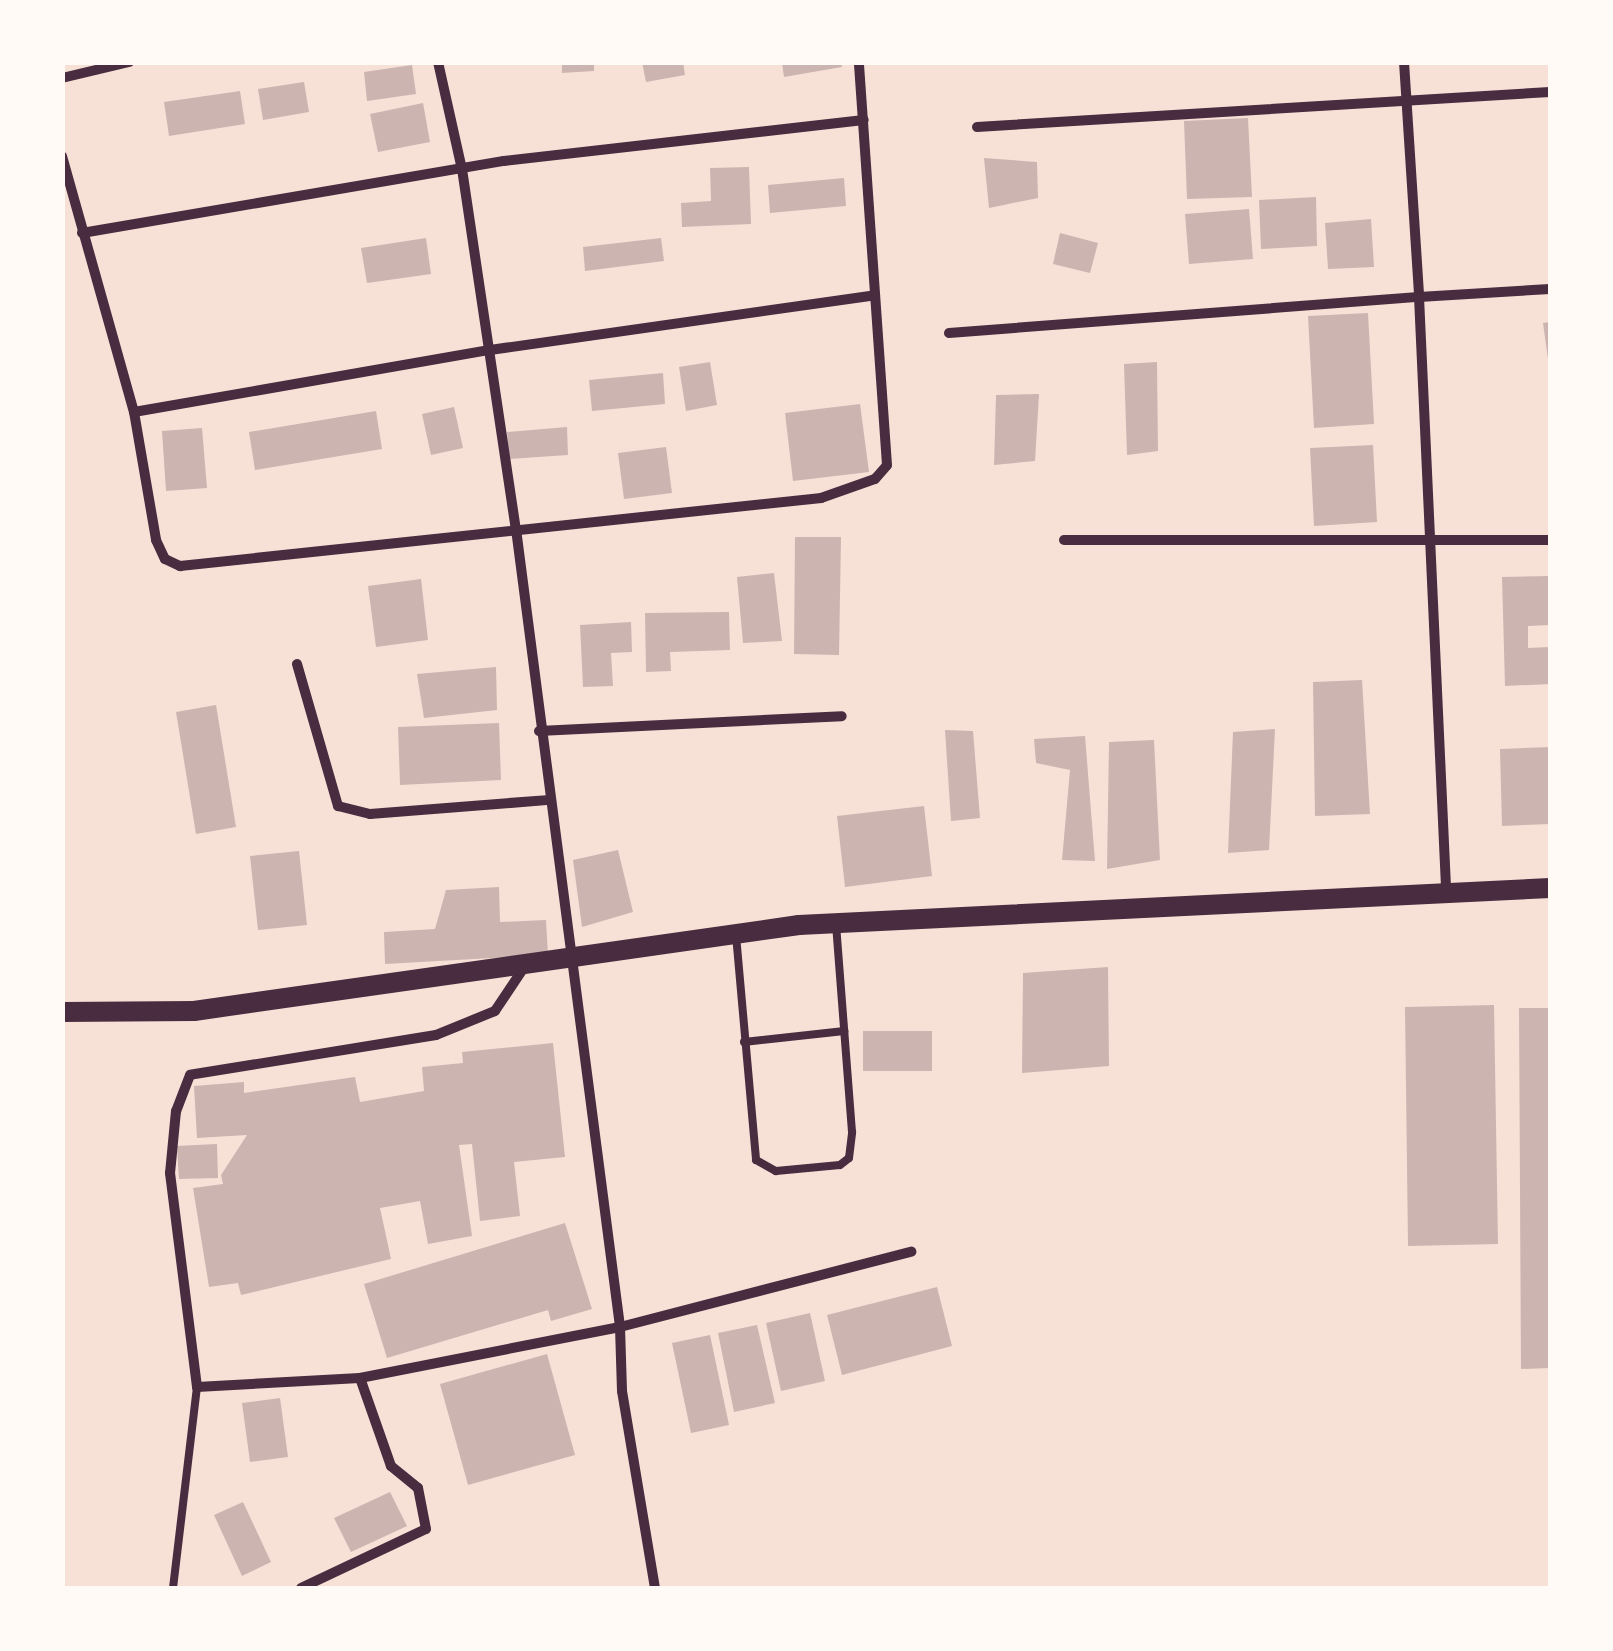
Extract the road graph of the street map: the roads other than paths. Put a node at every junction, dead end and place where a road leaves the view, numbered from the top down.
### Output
1 (129, 62) edge
2 (438, 62) edge
3 (859, 62) edge
4 (1404, 62) edge
5 (62, 78) edge
6 (1550, 92) edge
7 (1403, 98) junction
8 (864, 120) junction
9 (977, 127) dead end
10 (62, 156) edge
11 (462, 169) junction
12 (82, 233) junction
13 (1550, 289) edge
14 (874, 296) junction
15 (1419, 297) junction
16 (949, 333) dead end
17 (490, 350) junction
18 (134, 412) junction
19 (516, 529) junction
20 (1064, 540) dead end
21 (1550, 540) edge
22 (1428, 542) junction
23 (298, 664) dead end
24 (842, 716) dead end
25 (540, 730) junction
26 (546, 800) junction
27 (1446, 888) junction
28 (1550, 888) edge
29 (836, 924) junction
30 (736, 934) junction
31 (570, 960) junction
32 (523, 969) junction
33 (62, 1012) edge
34 (844, 1032) junction
35 (744, 1042) junction
36 (911, 1252) dead end
37 (620, 1327) junction
38 (360, 1378) junction
39 (196, 1387) junction
40 (173, 1588) edge
41 (301, 1588) edge
42 (656, 1588) edge

1 - 5 street
2 - 11 street
3 - 8 street
4 - 7 street
6 - 7 street
7 - 9 street
7 - 15 street
8 - 11 street
8 - 14 street
10 - 12 street
11 - 12 street
11 - 17 street
12 - 18 street
13 - 15 street
14 - 17 street
14 - 19 street
15 - 16 street
15 - 22 street
17 - 18 street
17 - 19 street
18 - 19 street
19 - 25 street
20 - 22 street
21 - 22 street
22 - 27 street
23 - 26 street
24 - 25 street
25 - 26 street
26 - 31 street
27 - 28 main road
27 - 29 main road
29 - 30 main road
29 - 34 lane
30 - 31 main road
30 - 35 lane
31 - 32 main road
31 - 37 street
32 - 33 main road
32 - 39 street
34 - 35 lane
34 - 35 lane
36 - 37 street
37 - 38 street
37 - 42 street
38 - 39 street
38 - 41 street
39 - 40 lane

